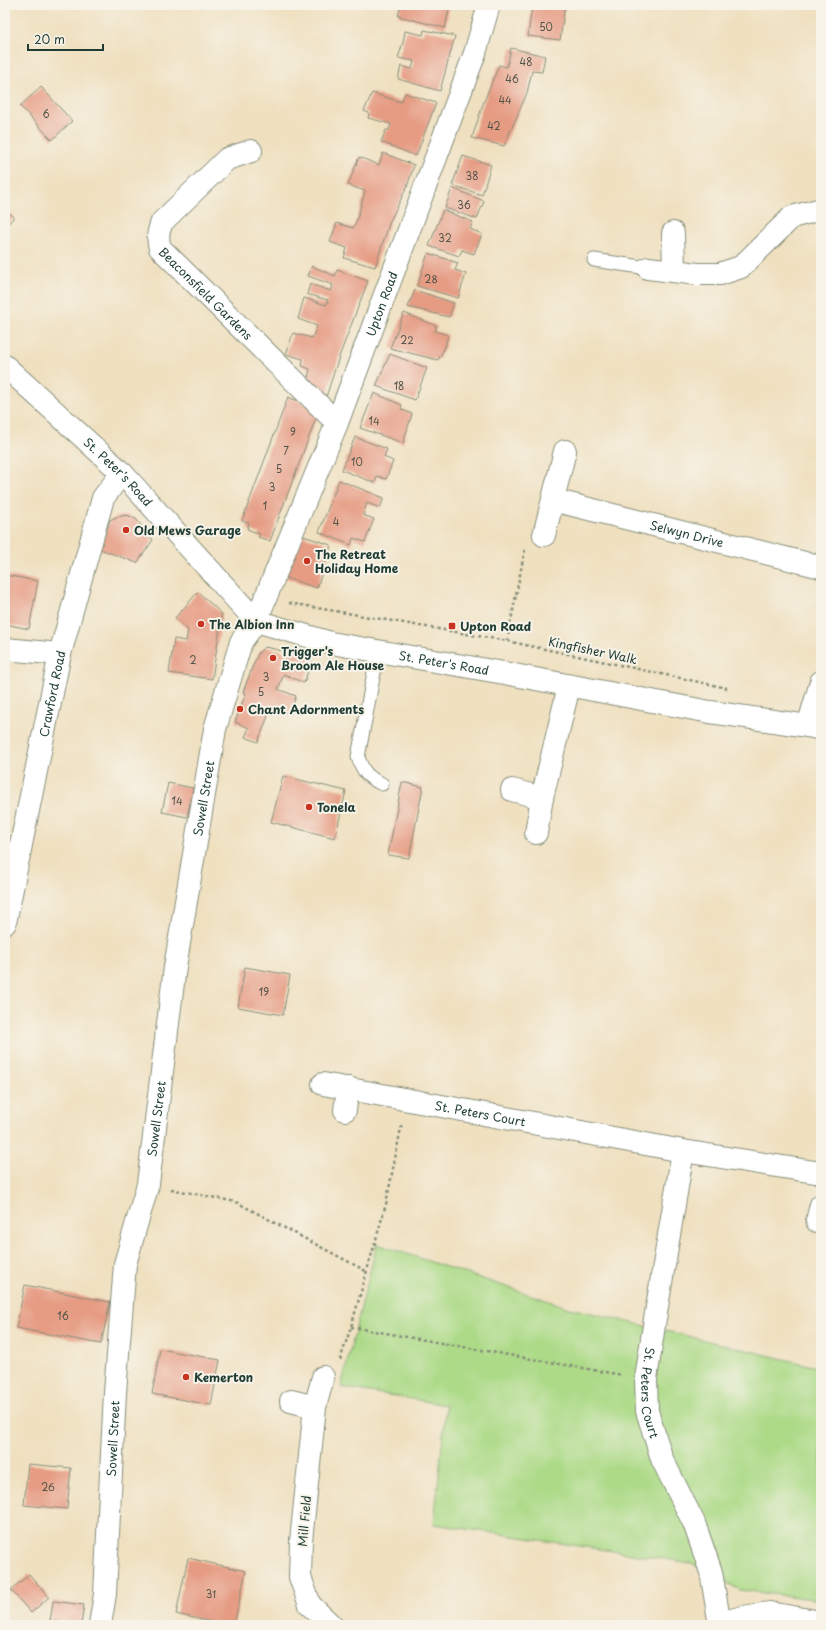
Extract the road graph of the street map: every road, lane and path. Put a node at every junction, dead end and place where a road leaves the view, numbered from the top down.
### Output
1 (489, 5) edge
2 (251, 151) dead end
3 (821, 209) edge
4 (673, 233) dead end
5 (594, 260) dead end
6 (648, 268) joint
7 (674, 271) junction
8 (5, 366) edge
9 (337, 423) junction
10 (565, 451) dead end
11 (122, 473) junction
12 (553, 500) junction
13 (544, 535) joint
14 (821, 567) edge
15 (265, 599) junction
16 (256, 621) junction
17 (507, 641) junction
18 (5, 649) edge
19 (378, 651) junction
20 (60, 654) junction
21 (821, 682) edge
22 (568, 686) junction
23 (729, 689) dead end
24 (815, 728) edge
25 (382, 784) dead end
26 (512, 790) dead end
27 (542, 798) junction
28 (536, 833) dead end
29 (6, 911) edge
30 (322, 1084) dead end
31 (348, 1088) junction
32 (407, 1099) junction
33 (345, 1110) dead end
34 (683, 1151) junction
35 (821, 1173) edge
36 (148, 1184) junction
37 (366, 1271) junction
38 (351, 1327) junction
39 (323, 1377) joint
40 (646, 1379) junction
41 (291, 1401) dead end
42 (315, 1407) junction
43 (821, 1622) edge
44 (720, 1624) edge
45 (100, 1625) edge
46 (332, 1625) edge

1 - 9 street, Upton Road
2 - 9 street, Beaconsfield Gardens
3 - 7 street
4 - 7 street
5 - 6 lane
6 - 7 street
8 - 11 street, St. Peter's Road
9 - 15 street, Upton Road
10 - 12 street
11 - 16 street, St. Peter's Road
11 - 20 street, Crawford Road
12 - 13 street
12 - 14 street, Selwyn Drive
13 - 17 path
15 - 16 street, Upton Road
15 - 17 path, Kingfisher Walk
16 - 19 street, St. Peter's Road
16 - 36 street, Sowell Street
17 - 23 path, Kingfisher Walk
18 - 20 street
19 - 22 street, St. Peter's Road
19 - 25 lane
20 - 29 street, Crawford Road
21 - 24 street
22 - 24 street, St. Peter's Road
22 - 27 street
26 - 27 street
27 - 28 street
30 - 31 street, St. Peters Court
31 - 32 street, St. Peters Court
31 - 33 street
32 - 34 street, St. Peters Court
32 - 37 path
34 - 35 street, St. Peters Court
34 - 40 street, St. Peters Court
36 - 37 path
36 - 45 street, Sowell Street
37 - 38 path
38 - 39 path
38 - 40 path
39 - 42 street, Mill Field
40 - 44 street, St. Peters Court
41 - 42 street
42 - 46 street, Mill Field
43 - 44 street

